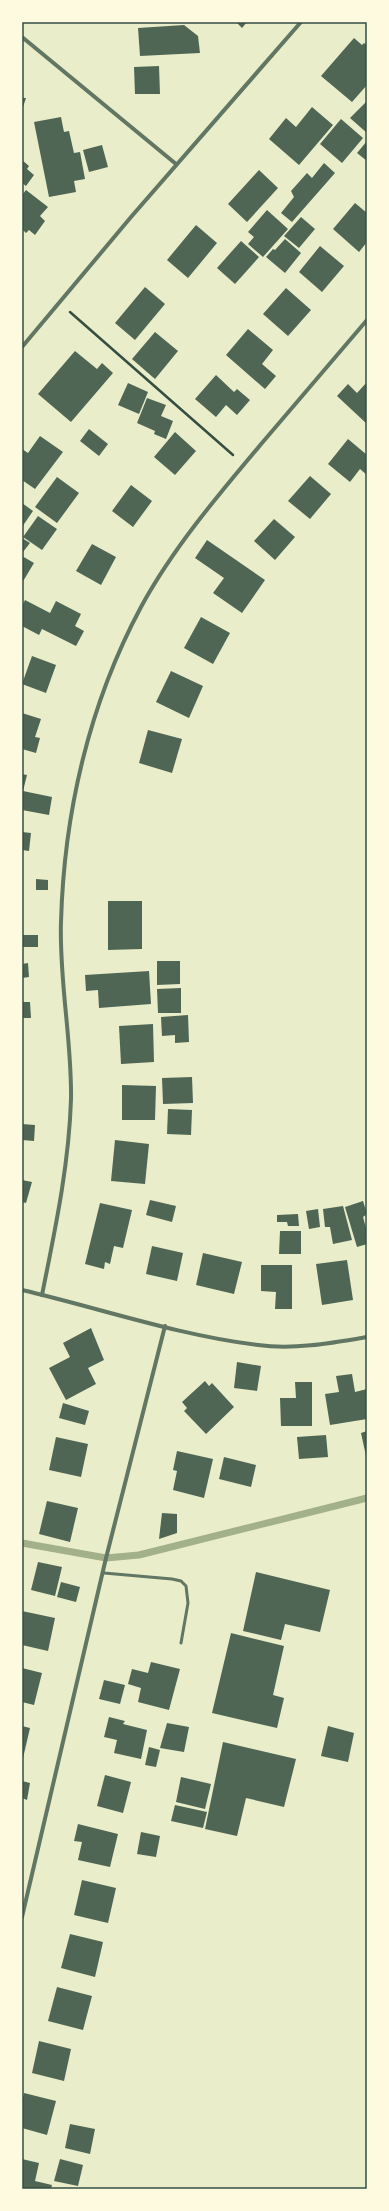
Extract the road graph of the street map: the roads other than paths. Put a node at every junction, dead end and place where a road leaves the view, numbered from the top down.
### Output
1 (301, 22) edge
2 (22, 37) edge
3 (176, 164) junction
4 (367, 320) edge
5 (22, 347) edge
6 (22, 1290) edge
7 (42, 1295) junction
8 (165, 1326) junction
9 (367, 1337) edge
10 (104, 1573) junction
11 (181, 1643) dead end
12 (22, 1918) edge

1 - 3 street
2 - 3 street
3 - 5 street
4 - 7 street
6 - 7 street
7 - 8 street
8 - 9 street
8 - 10 street
10 - 11 lane
10 - 12 street

